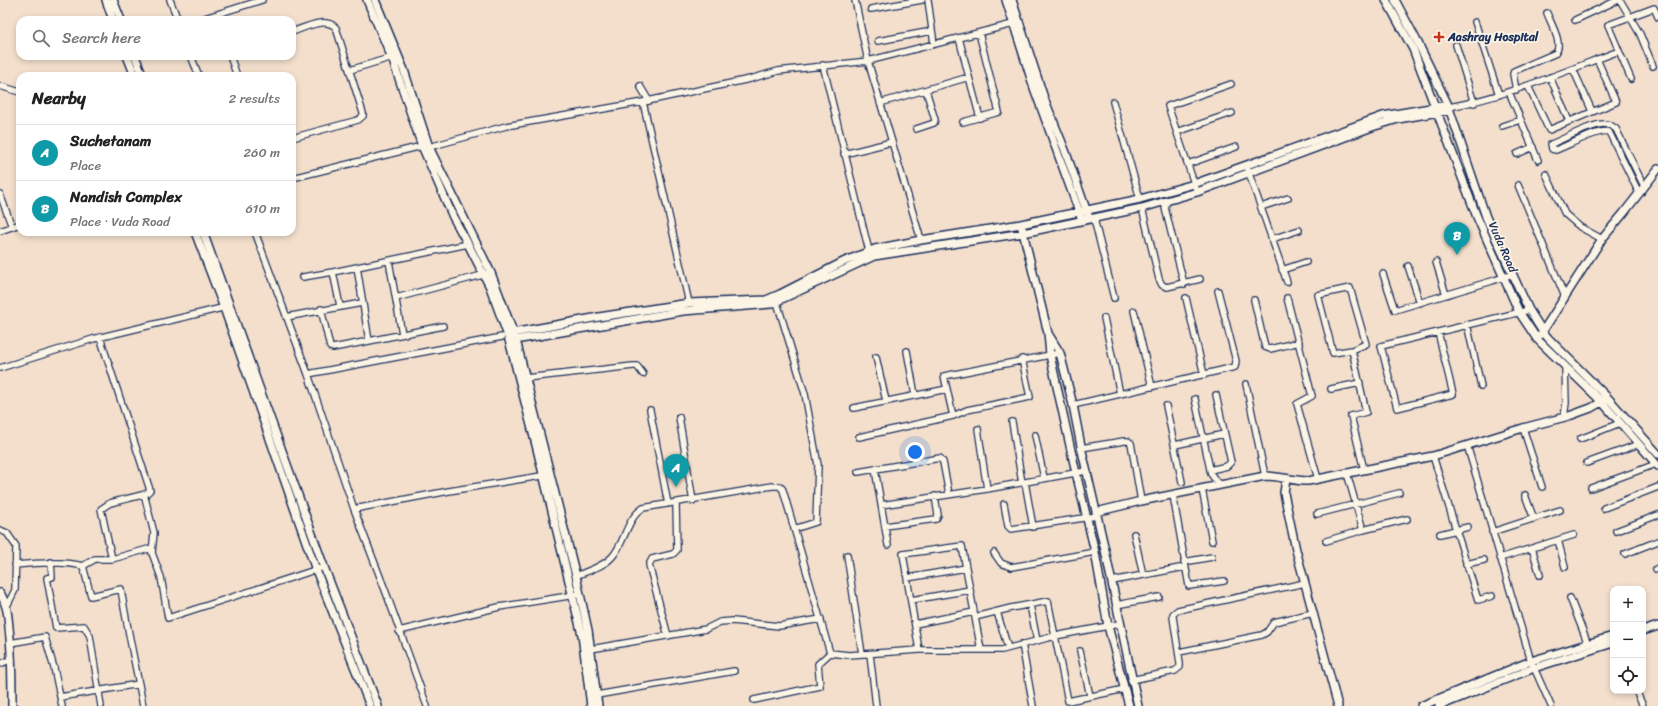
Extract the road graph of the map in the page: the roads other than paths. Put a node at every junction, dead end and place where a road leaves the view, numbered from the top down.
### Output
1 (106, 0) edge
2 (114, 0) edge
3 (170, 0) edge
4 (260, 0) edge
5 (367, 0) edge
6 (375, 0) edge
7 (855, 0) edge
8 (922, 0) edge
9 (928, 0) edge
10 (1006, 0) edge
11 (1012, 0) edge
12 (1386, 0) edge
13 (1395, 0) edge
14 (1619, 0) edge
15 (871, 9) dead end
16 (1547, 13) dead end
17 (112, 16) edge
18 (120, 16) edge
19 (176, 16) edge
20 (210, 16) edge
21 (1629, 17) junction
22 (1658, 17) edge
23 (1575, 20) dead end
24 (1475, 22) dead end
25 (1017, 23) junction
26 (296, 31) edge
27 (932, 31) junction
28 (979, 33) junction
29 (959, 38) junction
30 (878, 41) dead end
31 (934, 44) junction
32 (1456, 45) dead end
33 (1619, 51) junction
34 (395, 57) junction
35 (129, 60) edge
36 (137, 60) edge
37 (193, 60) edge
38 (231, 60) edge
39 (1597, 60) junction
40 (868, 61) junction
41 (823, 65) junction
42 (1653, 66) dead end
43 (1573, 69) junction
44 (350, 70) junction
45 (133, 72) edge
46 (141, 72) edge
47 (197, 72) edge
48 (236, 72) edge
49 (969, 77) junction
50 (1550, 77) junction
51 (1632, 79) dead end
52 (1231, 84) dead end
53 (0, 86) edge
54 (640, 86) dead end
55 (1528, 86) junction
56 (926, 90) junction
57 (1516, 90) junction
58 (16, 91) edge
59 (1509, 92) junction
60 (1499, 95) junction
61 (649, 101) junction
62 (642, 102) junction
63 (1113, 102) dead end
64 (880, 103) junction
65 (1474, 103) junction
66 (1449, 107) junction
67 (1430, 111) junction
68 (1592, 112) junction
69 (1232, 113) dead end
70 (980, 118) junction
71 (1520, 120) junction
72 (1569, 121) junction
73 (963, 122) dead end
74 (1502, 126) dead end
75 (916, 129) dead end
76 (1177, 132) junction
77 (1577, 133) junction
78 (296, 137) edge
79 (1580, 140) junction
80 (892, 142) junction
81 (426, 146) junction
82 (1236, 147) dead end
83 (1533, 147) junction
84 (844, 154) junction
85 (1517, 154) dead end
86 (1538, 160) dead end
87 (1188, 164) junction
88 (1247, 169) junction
89 (1658, 169) edge
90 (1546, 174) dead end
91 (296, 177) edge
92 (1194, 184) junction
93 (1518, 185) dead end
94 (1644, 186) junction
95 (1197, 192) junction
96 (1638, 193) junction
97 (0, 194) edge
98 (1288, 198) dead end
99 (1140, 199) junction
100 (1167, 201) junction
101 (1261, 207) junction
102 (1142, 208) junction
103 (1083, 211) junction
104 (1088, 220) junction
105 (1021, 224) junction
106 (16, 226) edge
107 (12, 227) junction
108 (1299, 230) dead end
109 (0, 231) edge
110 (1024, 233) junction
111 (197, 236) edge
112 (203, 236) edge
113 (256, 236) edge
114 (1272, 238) junction
115 (1602, 239) junction
116 (921, 240) junction
117 (468, 244) junction
118 (869, 251) junction
119 (389, 261) junction
120 (1306, 262) dead end
121 (1436, 262) dead end
122 (1408, 266) dead end
123 (356, 267) junction
124 (1282, 270) junction
125 (333, 272) junction
126 (487, 274) junction
127 (1383, 274) dead end
128 (1512, 274) junction
129 (303, 277) dead end
130 (1502, 278) junction
131 (1200, 279) dead end
132 (1287, 282) dead end
133 (1184, 284) junction
134 (1218, 291) dead end
135 (1446, 295) junction
136 (1565, 297) junction
137 (396, 298) junction
138 (1114, 298) dead end
139 (1186, 298) dead end
140 (1287, 298) dead end
141 (776, 300) junction
142 (1254, 300) dead end
143 (362, 302) junction
144 (690, 303) junction
145 (1420, 303) junction
146 (340, 306) junction
147 (227, 307) junction
148 (321, 310) junction
149 (1529, 310) junction
150 (1134, 311) dead end
151 (1514, 313) junction
152 (286, 317) junction
153 (1104, 318) dead end
154 (1467, 324) junction
155 (443, 326) dead end
156 (1438, 332) junction
157 (1543, 332) junction
158 (1048, 333) junction
159 (402, 334) junction
160 (100, 337) junction
161 (509, 337) junction
162 (1537, 339) junction
163 (369, 341) junction
164 (1299, 342) junction
165 (1352, 350) junction
166 (907, 351) dead end
167 (1060, 353) junction
168 (1050, 355) junction
169 (876, 357) dead end
170 (1022, 360) junction
171 (1565, 366) junction
172 (0, 368) edge
173 (308, 374) junction
174 (643, 374) dead end
175 (1204, 375) junction
176 (526, 378) junction
177 (1360, 383) junction
178 (1246, 384) dead end
179 (1481, 386) dead end
180 (1152, 387) junction
181 (947, 389) junction
182 (1331, 389) dead end
183 (1120, 394) junction
184 (915, 395) junction
185 (1216, 395) dead end
186 (1196, 399) dead end
187 (1605, 400) junction
188 (886, 401) junction
189 (1073, 405) junction
190 (1166, 406) dead end
191 (854, 408) dead end
192 (650, 410) dead end
193 (953, 416) junction
194 (679, 417) dead end
195 (1561, 418) junction
196 (1012, 422) dead end
197 (1620, 423) junction
198 (1523, 428) junction
199 (978, 429) dead end
200 (1224, 434) junction
201 (1035, 435) dead end
202 (859, 437) dead end
203 (1204, 438) junction
204 (1580, 439) dead end
205 (1175, 444) junction
206 (1639, 444) junction
207 (1467, 445) junction
208 (1081, 448) junction
209 (1658, 454) edge
210 (1432, 456) junction
211 (1586, 463) dead end
212 (1657, 465) edge
213 (875, 469) junction
214 (1210, 470) junction
215 (1364, 470) junction
216 (1086, 471) junction
217 (858, 472) dead end
218 (1076, 473) junction
219 (1347, 473) junction
220 (546, 475) junction
221 (1265, 476) junction
222 (1044, 478) junction
223 (1286, 479) junction
224 (1318, 479) junction
225 (1182, 482) dead end
226 (1023, 483) junction
227 (1222, 485) junction
228 (1542, 487) dead end
229 (1658, 487) edge
230 (1592, 488) dead end
231 (987, 489) junction
232 (1202, 489) junction
233 (1400, 493) dead end
234 (144, 494) junction
235 (949, 494) junction
236 (1173, 495) junction
237 (1525, 495) dead end
238 (935, 496) junction
239 (693, 501) junction
240 (1141, 501) junction
241 (1356, 503) junction
242 (668, 504) junction
243 (676, 504) junction
244 (1004, 504) dead end
245 (881, 505) junction
246 (1604, 508) dead end
247 (354, 509) junction
248 (1560, 510) dead end
249 (1096, 514) junction
250 (1317, 514) dead end
251 (1658, 515) edge
252 (1087, 519) junction
253 (1407, 519) dead end
254 (1534, 519) junction
255 (884, 526) junction
256 (1033, 527) junction
257 (1468, 527) dead end
258 (794, 529) junction
259 (0, 530) edge
260 (1363, 530) junction
261 (1456, 530) junction
262 (1616, 531) dead end
263 (1492, 532) junction
264 (1134, 534) dead end
265 (1440, 534) dead end
266 (1574, 535) dead end
267 (1558, 540) junction
268 (1212, 541) dead end
269 (1326, 541) dead end
270 (1658, 541) edge
271 (888, 545) dead end
272 (152, 548) junction
273 (1532, 548) junction
274 (1095, 552) junction
275 (994, 553) dead end
276 (1625, 554) dead end
277 (846, 555) dead end
278 (1212, 557) dead end
279 (1500, 558) junction
280 (112, 559) junction
281 (1484, 560) dead end
282 (51, 562) junction
283 (1185, 564) junction
284 (1466, 564) junction
285 (15, 565) junction
286 (83, 566) junction
287 (324, 567) junction
288 (1565, 567) dead end
289 (966, 568) junction
290 (316, 570) junction
291 (1143, 575) junction
292 (1540, 575) dead end
293 (576, 576) junction
294 (907, 578) junction
295 (1112, 581) junction
296 (1224, 581) dead end
297 (1304, 583) junction
298 (970, 590) junction
299 (0, 593) edge
300 (576, 595) junction
301 (1492, 596) dead end
302 (1159, 597) dead end
303 (1570, 598) dead end
304 (911, 600) junction
305 (1116, 604) junction
306 (1030, 605) junction
307 (7, 606) junction
308 (997, 612) junction
309 (1313, 612) junction
310 (975, 615) junction
311 (821, 618) junction
312 (915, 624) junction
313 (1119, 624) junction
314 (1108, 626) junction
315 (1658, 626) edge
316 (1646, 630) edge
317 (399, 631) junction
318 (668, 636) junction
319 (1055, 636) junction
320 (1610, 637) edge
321 (1037, 641) junction
322 (10, 643) junction
323 (1022, 644) junction
324 (1588, 644) junction
325 (1610, 644) edge
326 (1008, 648) junction
327 (591, 649) junction
328 (919, 650) junction
329 (981, 650) junction
330 (1080, 650) dead end
331 (1179, 652) junction
332 (830, 653) junction
333 (862, 654) junction
334 (870, 654) junction
335 (12, 659) junction
336 (0, 664) edge
337 (1533, 665) junction
338 (734, 671) dead end
339 (1132, 680) junction
340 (139, 684) junction
341 (99, 690) junction
342 (1125, 690) junction
343 (1638, 694) edge
344 (597, 695) junction
345 (1090, 696) junction
346 (60, 697) junction
347 (754, 700) dead end
348 (1452, 704) edge
349 (12, 706) edge
350 (62, 706) edge
351 (102, 706) edge
352 (143, 706) edge
353 (370, 706) edge
354 (378, 706) edge
355 (427, 706) edge
356 (591, 706) edge
357 (598, 706) edge
358 (876, 706) edge
359 (1033, 706) edge
360 (1129, 706) edge
361 (1138, 706) edge
362 (1338, 706) edge
363 (1421, 706) edge
364 (1439, 706) edge
365 (1551, 706) edge
366 (1644, 706) edge

1 - 17 street
2 - 18 street
3 - 19 street
4 - 20 street
5 - 34 street
6 - 34 street
7 - 40 street
8 - 15 street
9 - 27 street
10 - 25 street
11 - 25 street
12 - 67 street, Vuda Road
13 - 66 street, Vuda Road
14 - 21 street
14 - 23 street
16 - 57 street
21 - 22 street
21 - 33 street
21 - 42 street
24 - 60 street
25 - 28 street
25 - 103 street
26 - 44 street
27 - 30 street
27 - 31 street
28 - 29 street
28 - 70 street
29 - 31 street
29 - 49 street
31 - 40 street
32 - 65 street
33 - 39 street
33 - 51 street
34 - 44 street
34 - 81 street
35 - 45 street
36 - 46 street
37 - 47 street
38 - 48 street
39 - 43 street
39 - 68 street
40 - 41 street
40 - 64 street
41 - 61 street
41 - 84 street
43 - 50 street
43 - 68 street
44 - 78 street
49 - 56 street
49 - 70 street
50 - 55 street
50 - 72 street
52 - 76 street
53 - 58 street
54 - 61 street
55 - 57 street
55 - 72 street
56 - 64 street
56 - 75 street
57 - 59 street
59 - 60 street
59 - 71 street
60 - 65 street
61 - 62 street
62 - 81 street
62 - 144 street
63 - 99 street
64 - 80 street
65 - 66 street
66 - 67 street
66 - 128 street, Vuda Road
67 - 88 street
67 - 130 street, Vuda Road
68 - 72 street
69 - 76 street
70 - 73 street
71 - 74 street
71 - 83 street
76 - 87 street
77 - 79 street
77 - 79 street
77 - 94 street
79 - 96 street
80 - 84 street
80 - 116 street
81 - 91 street
81 - 117 street
81 - 126 street
82 - 87 street
83 - 85 street
83 - 86 street
84 - 118 street
87 - 92 street
88 - 92 street
88 - 95 street
88 - 101 street
89 - 94 street
90 - 115 street
92 - 95 street
92 - 99 street
93 - 136 street
94 - 96 street
95 - 100 street
96 - 115 street
97 - 107 street
98 - 101 street
99 - 103 street
100 - 102 street
100 - 133 street
101 - 114 street
102 - 104 street
102 - 133 street
103 - 104 street
103 - 105 street
104 - 110 street
104 - 138 street
105 - 110 street
105 - 116 street
106 - 107 street
107 - 109 street
108 - 114 street
110 - 141 street
110 - 158 street
111 - 147 street
112 - 147 street
113 - 152 street
114 - 124 street
115 - 136 street
116 - 118 street
117 - 119 street
117 - 126 street
118 - 141 street
119 - 123 street
119 - 137 street
120 - 124 street
121 - 135 street
122 - 145 street
123 - 125 street
123 - 143 street
124 - 132 street
125 - 129 street
125 - 146 street
126 - 137 street
126 - 161 street
127 - 145 street
128 - 130 street
128 - 149 street, Vuda Road
130 - 135 street
130 - 151 street, Vuda Road
131 - 133 street
134 - 175 street
135 - 145 street
136 - 157 street
137 - 159 street
139 - 175 street
140 - 164 street
141 - 144 street
141 - 161 street
141 - 258 street
142 - 164 street
143 - 146 street
143 - 163 street
144 - 161 street
146 - 148 street
147 - 160 street
147 - 287 street
147 - 290 street
148 - 152 street
148 - 163 street
149 - 151 street
149 - 157 street, Vuda Road
150 - 180 street
151 - 154 street
151 - 162 street, Vuda Road
152 - 173 street
153 - 183 street
154 - 156 street
154 - 179 street
155 - 159 street
156 - 156 street
157 - 162 street
157 - 187 street, Vuda Road
158 - 167 street
158 - 168 street
159 - 163 street
160 - 172 street
160 - 234 street
161 - 173 street
161 - 176 street
161 - 220 street
162 - 171 street, Vuda Road
164 - 224 street
165 - 165 street
165 - 177 street
166 - 184 street
167 - 168 street
167 - 189 street
168 - 170 street
168 - 218 street
169 - 188 street
170 - 181 street
170 - 193 street
171 - 187 street, Vuda Road
171 - 195 street
173 - 247 street
174 - 176 street
175 - 180 street
176 - 220 street
177 - 182 street
177 - 215 street
178 - 221 street
180 - 183 street
181 - 184 street
181 - 193 street
183 - 189 street
184 - 188 street
185 - 200 street
186 - 203 street
187 - 195 street
187 - 197 street, Vuda Road
187 - 209 street, Vuda Road
188 - 191 street
189 - 208 street
190 - 205 street
192 - 242 street
193 - 202 street
194 - 239 street
195 - 198 street
196 - 226 street
197 - 204 street
197 - 206 street, Vuda Road
198 - 207 street
198 - 228 street
199 - 231 street
200 - 203 street
200 - 214 street
201 - 222 street
203 - 205 street
203 - 214 street
205 - 225 street
206 - 211 street
206 - 212 street, Vuda Road
207 - 210 street
207 - 263 street
208 - 216 street
208 - 240 street
210 - 215 street
210 - 261 street
212 - 230 street
213 - 217 street
213 - 235 street
213 - 245 street
214 - 227 street
215 - 219 street
216 - 218 street
216 - 249 street
218 - 222 street
218 - 252 street
219 - 224 street
219 - 241 street
220 - 247 street
220 - 293 street
220 - 300 street
221 - 223 street
221 - 227 street
222 - 226 street
223 - 224 street
223 - 297 street
226 - 231 street
226 - 256 street
227 - 232 street
229 - 246 street
231 - 235 street
232 - 236 street
232 - 268 street
233 - 241 street
234 - 272 street
234 - 280 street
235 - 238 street
236 - 240 street
236 - 283 street
237 - 254 street
238 - 245 street
238 - 255 street
239 - 243 street
239 - 258 street
240 - 249 street
241 - 250 street
241 - 260 street
242 - 243 street
242 - 293 street
243 - 318 street
244 - 256 street
245 - 255 street
247 - 317 street
248 - 254 street
249 - 252 street
249 - 295 street
251 - 262 street
252 - 256 street
252 - 274 street
253 - 260 street
254 - 263 street
255 - 271 street
257 - 261 street
258 - 311 street
259 - 285 street
260 - 269 street
261 - 265 street
261 - 284 street
263 - 279 street
264 - 291 street
266 - 267 street
267 - 273 street
267 - 288 street
270 - 276 street
272 - 280 street
272 - 290 street
273 - 279 street
273 - 292 street
274 - 275 street
274 - 314 street
277 - 333 street
278 - 283 street
279 - 337 street
280 - 286 street
281 - 284 street
282 - 285 street
282 - 286 street
282 - 341 street
283 - 291 street
283 - 296 street
284 - 301 street
285 - 307 street
286 - 340 street
287 - 290 street
287 - 354 street
289 - 294 street
289 - 294 street
289 - 298 street
290 - 353 street
291 - 295 street
293 - 300 street
294 - 304 street
295 - 305 street
297 - 309 street
297 - 331 street
298 - 304 street
298 - 310 street
299 - 307 street
300 - 317 street
300 - 327 street
300 - 356 street
302 - 305 street
303 - 324 street
304 - 312 street
305 - 313 street
306 - 308 street
306 - 319 street
306 - 321 street
307 - 322 street
308 - 310 street
308 - 326 street
309 - 331 street
309 - 362 street
310 - 312 street
310 - 329 street
311 - 318 street
311 - 332 street
312 - 328 street
313 - 314 street
313 - 339 street
314 - 319 street
314 - 342 street
315 - 316 street
317 - 355 street
318 - 327 street
319 - 321 street
319 - 345 street
320 - 324 street
321 - 323 street
322 - 335 street
322 - 346 street
323 - 326 street
323 - 359 street
324 - 337 street
325 - 337 street
326 - 329 street
327 - 344 street
328 - 329 street
328 - 334 street
330 - 345 street
331 - 339 street
332 - 333 street
332 - 347 street
333 - 334 street
334 - 358 street
335 - 336 street
335 - 349 street
337 - 348 street
337 - 363 street
337 - 365 street
338 - 344 street
339 - 361 street
340 - 341 street
340 - 352 street
341 - 346 street
341 - 351 street
342 - 345 street
342 - 360 street
343 - 366 street
344 - 357 street
346 - 350 street
348 - 364 street

